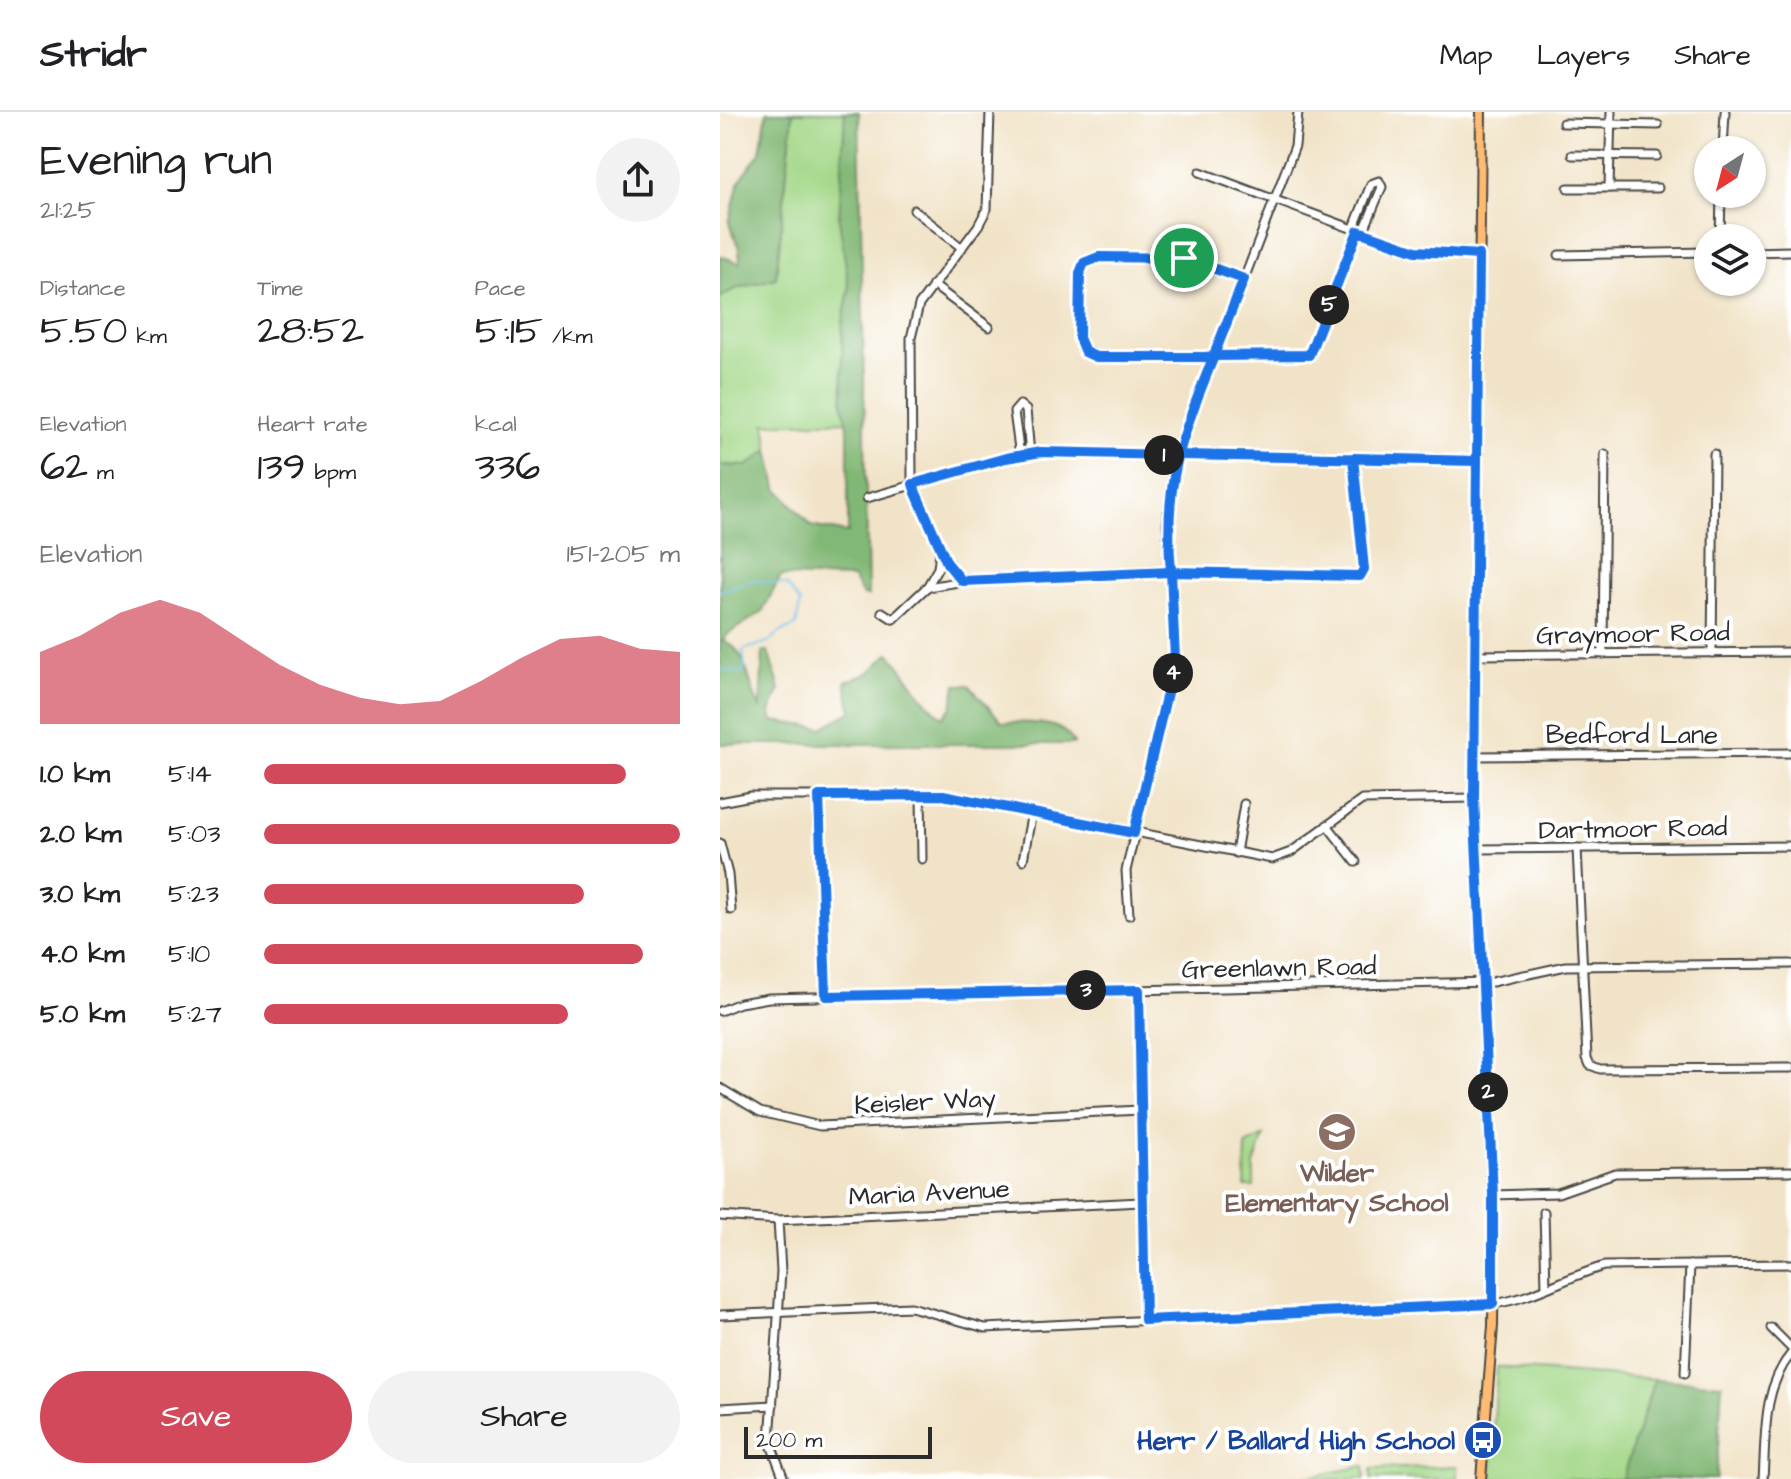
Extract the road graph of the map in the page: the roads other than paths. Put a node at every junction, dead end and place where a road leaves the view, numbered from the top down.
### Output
1 (990, 112) edge
2 (1298, 112) edge
3 (1481, 112) edge
4 (1611, 112) edge
5 (1725, 112) edge
6 (1563, 123) dead end
7 (1612, 125) junction
8 (1658, 125) dead end
9 (1724, 136) edge
10 (1612, 154) junction
11 (1572, 155) dead end
12 (1657, 156) dead end
13 (1200, 172) dead end
14 (1568, 188) dead end
15 (1609, 188) junction
16 (1658, 188) dead end
17 (1275, 199) junction
18 (914, 210) dead end
19 (1358, 231) junction
20 (962, 248) junction
21 (1791, 251) edge
22 (1694, 252) edge
23 (1766, 252) edge
24 (1479, 255) junction
25 (1559, 255) dead end
26 (1244, 279) junction
27 (933, 285) junction
28 (989, 327) dead end
29 (1214, 356) junction
30 (1030, 454) junction
31 (1605, 454) dead end
32 (1714, 454) dead end
33 (1176, 455) junction
34 (1020, 456) junction
35 (1353, 458) junction
36 (1477, 461) junction
37 (913, 484) junction
38 (867, 498) dead end
39 (940, 550) junction
40 (1171, 572) junction
41 (962, 581) junction
42 (927, 587) junction
43 (882, 612) dead end
44 (1791, 652) edge
45 (1712, 653) junction
46 (1603, 654) junction
47 (1475, 655) junction
48 (1791, 753) edge
49 (1474, 756) junction
50 (921, 795) junction
51 (819, 796) junction
52 (1474, 798) junction
53 (720, 802) edge
54 (1244, 804) dead end
55 (1032, 812) junction
56 (1327, 825) junction
57 (1134, 833) junction
58 (720, 843) edge
59 (1791, 846) edge
60 (1577, 848) junction
61 (1476, 849) junction
62 (1236, 853) junction
63 (922, 859) dead end
64 (1023, 860) dead end
65 (1356, 862) dead end
66 (731, 910) dead end
67 (1129, 915) dead end
68 (1791, 964) edge
69 (1582, 966) junction
70 (1481, 982) junction
71 (1139, 990) junction
72 (826, 996) junction
73 (720, 1011) edge
74 (1791, 1068) edge
75 (720, 1088) edge
76 (1140, 1110) junction
77 (1791, 1171) edge
78 (1493, 1195) junction
79 (1141, 1202) junction
80 (1544, 1212) dead end
81 (720, 1216) edge
82 (778, 1220) junction
83 (1791, 1264) edge
84 (1690, 1265) junction
85 (1546, 1288) junction
86 (1493, 1304) junction
87 (778, 1312) junction
88 (720, 1315) edge
89 (1145, 1320) junction
90 (1771, 1328) dead end
91 (1791, 1351) edge
92 (1685, 1373) dead end
93 (773, 1405) junction
94 (720, 1408) edge
95 (784, 1479) edge
96 (1481, 1479) edge
97 (1763, 1479) edge

1 - 20 street
2 - 17 street
3 - 24 main road
4 - 7 street
5 - 9 street
6 - 7 street
7 - 8 street
7 - 10 street
10 - 11 street
10 - 12 street
10 - 15 street
13 - 17 street
14 - 15 street
15 - 16 street
17 - 19 street
17 - 26 street
18 - 20 street
19 - 19 street
19 - 24 street
19 - 29 street
20 - 27 street
21 - 23 street
22 - 25 street
24 - 36 main road
26 - 29 street
26 - 29 street
27 - 28 street
27 - 37 street
29 - 33 street
30 - 33 street
30 - 34 street
30 - 34 street
31 - 46 street
32 - 45 street
33 - 35 street
33 - 40 street
34 - 37 street
35 - 36 street
35 - 40 street
36 - 47 main road
37 - 38 street
37 - 39 street
39 - 41 street
39 - 42 street
40 - 41 street
40 - 57 street
41 - 42 street
42 - 43 street
44 - 45 street, Graymoor Road
45 - 46 street, Graymoor Road
46 - 47 street, Graymoor Road
47 - 49 main road
48 - 49 street, Bedford Lane
49 - 52 main road
50 - 51 street
50 - 55 street
50 - 63 street
51 - 53 street
51 - 72 street
52 - 56 street
52 - 61 main road
54 - 62 street
55 - 57 street
55 - 64 street
56 - 62 street
56 - 65 street
57 - 62 street
57 - 67 street
58 - 66 street
59 - 60 street, Dartmoor Road
60 - 61 street, Dartmoor Road
60 - 69 street
61 - 70 main road
68 - 69 street, Greenlawn Road
69 - 70 street, Greenlawn Road
69 - 74 street
70 - 71 street, Greenlawn Road
70 - 78 main road
71 - 72 street, Greenlawn Road
71 - 76 street
72 - 73 street, Greenlawn Road
75 - 76 street, Keisler Way
76 - 79 street
77 - 78 street
78 - 86 main road
79 - 82 street, Maria Avenue
79 - 89 street
80 - 85 street
81 - 82 street, Maria Avenue
82 - 87 street
83 - 84 street
84 - 85 street
84 - 92 street
85 - 86 street
86 - 89 street
86 - 96 main road
87 - 88 street
87 - 89 street
87 - 93 street
90 - 91 street
91 - 97 street
93 - 94 street
93 - 95 street

